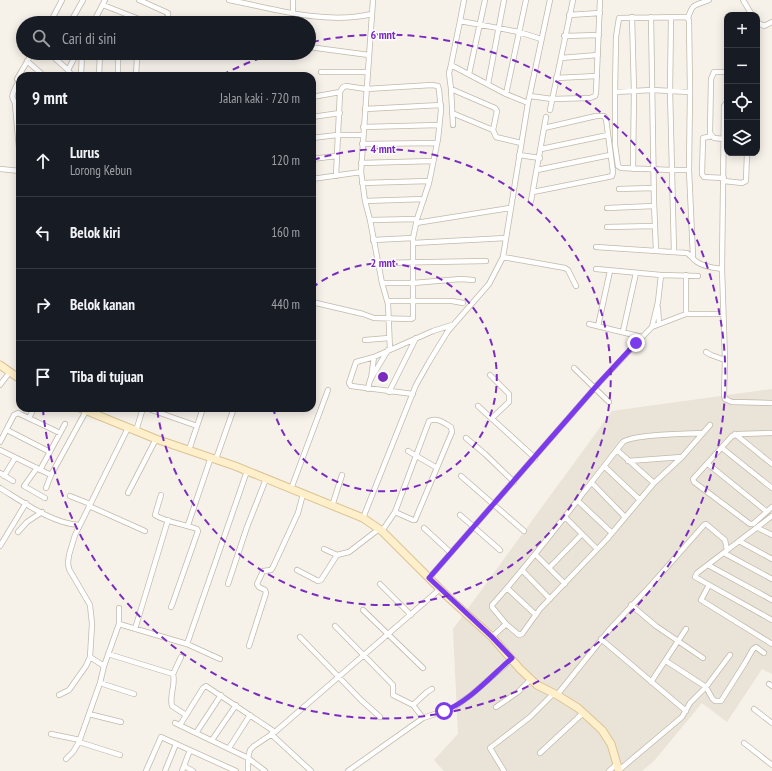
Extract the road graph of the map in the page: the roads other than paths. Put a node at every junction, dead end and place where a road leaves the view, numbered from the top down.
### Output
1 (62, 0) edge
2 (83, 0) edge
3 (139, 0) edge
4 (229, 0) edge
5 (293, 0) edge
6 (373, 0) edge
7 (464, 0) edge
8 (485, 0) edge
9 (504, 0) edge
10 (526, 0) edge
11 (550, 0) edge
12 (572, 0) edge
13 (600, 0) edge
14 (709, 0) edge
15 (743, 0) edge
16 (104, 2) edge
17 (750, 12) edge
18 (293, 13) junction
19 (600, 13) junction
20 (372, 14) junction
21 (569, 15) junction
22 (54, 16) edge
23 (74, 16) edge
24 (97, 16) edge
25 (134, 16) edge
26 (168, 16) edge
27 (315, 16) edge
28 (316, 16) edge
29 (632, 17) junction
30 (651, 17) junction
31 (671, 17) junction
32 (688, 18) junction
33 (460, 21) junction
34 (772, 22) edge
35 (760, 24) edge
36 (480, 25) junction
37 (498, 28) junction
38 (519, 32) junction
39 (598, 35) junction
40 (564, 36) junction
41 (541, 39) junction
42 (316, 48) edge
43 (369, 55) junction
44 (598, 55) junction
45 (560, 58) junction
46 (58, 60) edge
47 (73, 60) edge
48 (82, 60) edge
49 (100, 60) edge
50 (118, 60) edge
51 (138, 60) edge
52 (27, 61) joint
53 (451, 65) junction
54 (68, 70) joint
55 (21, 72) edge
56 (39, 72) edge
57 (81, 72) edge
58 (99, 72) edge
59 (118, 72) edge
60 (136, 72) edge
61 (321, 72) dead end
62 (367, 72) junction
63 (724, 72) edge
64 (469, 74) junction
65 (597, 76) junction
66 (556, 78) junction
67 (488, 84) junction
68 (16, 87) edge
69 (366, 89) junction
70 (451, 89) junction
71 (652, 90) junction
72 (634, 91) junction
73 (670, 91) junction
74 (340, 92) junction
75 (615, 92) junction
76 (690, 92) junction
77 (506, 94) junction
78 (316, 96) edge
79 (530, 96) junction
80 (552, 99) junction
81 (528, 103) junction
82 (15, 104) joint
83 (441, 105) junction
84 (365, 109) junction
85 (550, 110) dead end
86 (16, 112) edge
87 (340, 113) junction
88 (452, 113) junction
89 (316, 116) edge
90 (546, 117) dead end
91 (439, 125) junction
92 (453, 125) dead end
93 (363, 127) junction
94 (544, 128) junction
95 (493, 130) junction
96 (337, 135) junction
97 (363, 135) junction
98 (608, 135) junction
99 (712, 136) junction
100 (316, 138) edge
101 (724, 139) edge
102 (437, 143) junction
103 (522, 143) junction
104 (362, 144) junction
105 (541, 149) junction
106 (519, 155) junction
107 (610, 155) junction
108 (336, 156) junction
109 (724, 156) edge
110 (747, 156) edge
111 (316, 158) edge
112 (540, 158) junction
113 (433, 161) junction
114 (361, 163) junction
115 (633, 168) junction
116 (0, 169) edge
117 (538, 170) junction
118 (653, 170) junction
119 (672, 170) junction
120 (689, 170) junction
121 (16, 171) edge
122 (361, 172) junction
123 (336, 176) junction
124 (316, 178) edge
125 (724, 179) junction
126 (429, 181) junction
127 (362, 183) junction
128 (653, 188) junction
129 (619, 189) dead end
130 (533, 192) junction
131 (424, 199) junction
132 (365, 201) junction
133 (531, 201) dead end
134 (654, 206) junction
135 (510, 208) junction
136 (607, 208) dead end
137 (370, 220) junction
138 (417, 221) junction
139 (654, 226) junction
140 (607, 227) dead end
141 (506, 238) junction
142 (373, 240) junction
143 (413, 240) junction
144 (596, 247) dead end
145 (656, 251) junction
146 (674, 252) junction
147 (693, 256) junction
148 (503, 257) junction
149 (486, 260) dead end
150 (412, 262) junction
151 (377, 263) junction
152 (596, 269) dead end
153 (722, 269) junction
154 (610, 271) junction
155 (636, 273) junction
156 (661, 275) junction
157 (686, 275) junction
158 (698, 276) dead end
159 (473, 280) dead end
160 (382, 283) junction
161 (413, 283) junction
162 (576, 286) dead end
163 (387, 301) junction
164 (414, 301) junction
165 (658, 302) junction
166 (463, 303) dead end
167 (316, 304) edge
168 (686, 314) junction
169 (723, 314) junction
170 (388, 319) junction
171 (454, 324) junction
172 (589, 324) dead end
173 (659, 324) junction
174 (598, 326) junction
175 (652, 327) junction
176 (623, 331) junction
177 (642, 337) junction
178 (389, 338) junction
179 (416, 338) junction
180 (365, 340) dead end
181 (389, 350) junction
182 (706, 352) dead end
183 (374, 357) junction
184 (725, 360) junction
185 (0, 365) edge
186 (574, 368) dead end
187 (9, 373) junction
188 (490, 375) dead end
189 (16, 377) edge
190 (370, 380) junction
191 (0, 385) edge
192 (597, 386) junction
193 (368, 389) junction
194 (328, 390) dead end
195 (389, 392) junction
196 (413, 394) junction
197 (609, 402) dead end
198 (772, 403) edge
199 (478, 406) dead end
200 (32, 412) edge
201 (82, 412) edge
202 (90, 412) edge
203 (144, 412) edge
204 (157, 412) edge
205 (202, 412) edge
206 (232, 412) edge
207 (29, 418) junction
208 (492, 418) junction
209 (65, 424) dead end
210 (710, 425) dead end
211 (197, 426) junction
212 (128, 428) junction
213 (7, 430) junction
214 (136, 432) junction
215 (60, 433) junction
216 (702, 433) junction
217 (772, 433) edge
218 (735, 434) junction
219 (466, 438) dead end
220 (156, 439) junction
221 (0, 442) edge
222 (722, 448) junction
223 (0, 450) edge
224 (189, 450) junction
225 (617, 450) junction
226 (408, 451) dead end
227 (50, 452) junction
228 (415, 455) junction
229 (682, 457) junction
230 (15, 458) junction
231 (213, 458) junction
232 (534, 458) junction
233 (628, 461) junction
234 (708, 464) junction
235 (772, 464) edge
236 (604, 466) junction
237 (437, 468) junction
238 (39, 469) junction
239 (247, 471) junction
240 (2, 474) edge
241 (51, 475) junction
242 (342, 475) dead end
243 (461, 476) dead end
244 (266, 479) junction
245 (13, 481) dead end
246 (514, 482) junction
247 (592, 483) junction
248 (654, 483) junction
249 (46, 488) dead end
250 (772, 488) edge
251 (290, 489) junction
252 (1, 490) edge
253 (128, 492) dead end
254 (303, 494) junction
255 (161, 495) dead end
256 (70, 496) dead end
257 (45, 498) dead end
258 (640, 500) junction
259 (578, 501) junction
260 (26, 503) junction
261 (89, 505) junction
262 (493, 505) junction
263 (332, 506) junction
264 (772, 507) edge
265 (766, 511) junction
266 (42, 512) junction
267 (395, 512) junction
268 (460, 515) dead end
269 (772, 516) edge
270 (565, 517) junction
271 (625, 517) junction
272 (363, 518) junction
273 (168, 520) junction
274 (80, 524) junction
275 (188, 526) junction
276 (424, 528) dead end
277 (473, 528) junction
278 (758, 528) junction
279 (146, 530) dead end
280 (381, 530) junction
281 (524, 531) dead end
282 (18, 532) dead end
283 (612, 533) junction
284 (582, 534) junction
285 (772, 535) edge
286 (739, 541) junction
287 (0, 546) edge
288 (324, 549) dead end
289 (597, 549) junction
290 (500, 550) dead end
291 (726, 552) junction
292 (451, 553) junction
293 (337, 554) junction
294 (535, 554) junction
295 (772, 559) edge
296 (708, 565) junction
297 (549, 568) junction
298 (297, 570) dead end
299 (522, 570) junction
300 (429, 578) junction
301 (772, 579) edge
302 (228, 584) dead end
303 (380, 584) dead end
304 (565, 584) junction
305 (709, 585) junction
306 (507, 588) junction
307 (440, 589) junction
308 (550, 599) junction
309 (772, 600) edge
310 (631, 605) junction
311 (171, 607) dead end
312 (119, 608) dead end
313 (363, 610) dead end
314 (411, 615) junction
315 (536, 615) junction
316 (772, 620) edge
317 (119, 624) junction
318 (506, 624) junction
319 (335, 626) dead end
320 (135, 629) junction
321 (686, 629) dead end
322 (388, 634) junction
323 (300, 637) dead end
324 (492, 637) junction
325 (602, 639) junction
326 (677, 641) junction
327 (187, 644) junction
328 (772, 644) edge
329 (249, 646) dead end
330 (764, 653) dead end
331 (108, 654) junction
332 (730, 655) dead end
333 (363, 656) junction
334 (90, 657) junction
335 (181, 657) dead end
336 (220, 658) dead end
337 (512, 658) junction
338 (703, 658) dead end
339 (666, 661) junction
340 (104, 666) junction
341 (423, 668) dead end
342 (173, 674) junction
343 (339, 677) junction
344 (531, 679) junction
345 (651, 682) junction
346 (100, 683) junction
347 (706, 687) junction
348 (432, 689) dead end
349 (134, 694) dead end
350 (556, 694) junction
351 (59, 695) dead end
352 (221, 695) junction
353 (236, 705) junction
354 (413, 705) junction
355 (496, 707) dead end
356 (754, 709) dead end
357 (686, 711) junction
358 (583, 713) junction
359 (89, 714) junction
360 (186, 714) junction
361 (250, 715) junction
362 (380, 717) dead end
363 (423, 718) junction
364 (121, 722) dead end
365 (772, 723) edge
366 (196, 733) junction
367 (273, 733) junction
368 (51, 734) dead end
369 (212, 740) junction
370 (80, 741) junction
371 (744, 743) dead end
372 (176, 744) junction
373 (229, 748) junction
374 (190, 750) junction
375 (540, 753) dead end
376 (120, 756) dead end
377 (248, 758) junction
378 (66, 759) dead end
379 (772, 765) edge
380 (183, 769) edge
381 (618, 769) edge
382 (350, 770) edge
383 (146, 771) edge
384 (165, 771) edge
385 (193, 771) edge
386 (236, 771) edge
387 (248, 771) edge
388 (265, 771) edge
389 (311, 771) edge
390 (504, 771) edge
391 (609, 771) edge

1 - 22 street
2 - 23 street
3 - 26 street
4 - 18 street
5 - 18 street
6 - 20 street
7 - 33 street
8 - 36 street
9 - 37 street
10 - 38 street
11 - 41 street
12 - 21 street
13 - 19 street
14 - 32 street
15 - 17 street
16 - 24 street
16 - 25 street
18 - 27 street
19 - 21 street
19 - 39 street
20 - 28 street
20 - 43 street
21 - 40 street
29 - 30 street
29 - 72 street
29 - 75 street
30 - 31 street
30 - 71 street
31 - 32 street
31 - 73 street
32 - 76 street
33 - 36 street
33 - 53 street
34 - 35 street
36 - 37 street
36 - 64 street
37 - 38 street
37 - 67 street
38 - 41 street
38 - 77 street
39 - 40 street
39 - 44 street
40 - 45 street
41 - 79 street
42 - 43 street
43 - 62 street
44 - 45 street
44 - 65 street
45 - 66 street
46 - 54 street
47 - 54 street
48 - 57 street
49 - 58 street
50 - 59 street
51 - 60 street
52 - 55 street
52 - 56 street
53 - 64 street
53 - 70 street
61 - 62 street
62 - 69 street
63 - 99 street
64 - 67 street
65 - 66 street
65 - 80 street
66 - 80 street
67 - 77 street
68 - 82 street
69 - 74 street
69 - 83 street
69 - 84 street
70 - 88 street
70 - 95 street
71 - 72 street
71 - 73 street
71 - 118 street
72 - 75 street
72 - 115 street
73 - 76 street
73 - 119 street
74 - 78 street
74 - 87 street
75 - 115 street
76 - 120 street
77 - 81 street
79 - 80 street
79 - 81 street
80 - 85 street
81 - 103 street
82 - 86 street
83 - 84 street
83 - 91 street
84 - 93 street
87 - 89 street
87 - 96 street
88 - 92 street
88 - 95 street
90 - 94 street
91 - 93 street
91 - 102 street
93 - 97 street
94 - 98 street
94 - 105 street
95 - 103 street
96 - 97 street
96 - 100 street
96 - 108 street
97 - 104 street
98 - 105 street
98 - 107 street
99 - 101 street
99 - 125 street
102 - 104 street
102 - 113 street
103 - 106 street
104 - 114 street
105 - 112 street
106 - 112 street
106 - 135 street
107 - 117 street
107 - 130 street
108 - 111 street
108 - 123 street
109 - 125 street
110 - 125 street
112 - 117 street
113 - 114 street
113 - 126 street
114 - 122 street
115 - 118 street
116 - 121 street
117 - 130 street
118 - 119 street
118 - 128 street
119 - 120 street
119 - 146 street
120 - 147 street
122 - 123 street
122 - 127 street
123 - 124 street
125 - 153 street
126 - 127 street
126 - 131 street
127 - 132 street
128 - 129 street
128 - 134 street
130 - 133 street
131 - 132 street
131 - 138 street
132 - 137 street
134 - 136 street
134 - 139 street
135 - 138 street
135 - 141 street
137 - 138 street
137 - 142 street
138 - 143 street
139 - 140 street
139 - 145 street
141 - 143 street
141 - 148 street
142 - 143 street
142 - 151 street
143 - 150 street
144 - 145 street
145 - 146 street
146 - 147 street
147 - 153 street
148 - 162 street
148 - 171 street
149 - 150 street
150 - 151 street
150 - 161 street
151 - 160 street
152 - 154 street
153 - 169 street
154 - 155 street
154 - 174 street
155 - 156 street
155 - 176 street
156 - 157 street
156 - 165 street
157 - 158 street
157 - 168 street
159 - 161 street
160 - 161 street
160 - 163 street
161 - 164 street
163 - 164 street
163 - 170 street
164 - 166 street
164 - 170 street
165 - 173 street
165 - 175 street
167 - 170 street
168 - 169 street
168 - 173 street
169 - 184 street
170 - 178 street
171 - 179 street
171 - 196 street
172 - 174 street
173 - 175 street
174 - 176 street
175 - 177 street
176 - 177 street
177 - 192 street
178 - 180 street
178 - 181 street
179 - 181 street
179 - 195 street
181 - 183 street
181 - 190 street
182 - 184 street
183 - 190 street
183 - 193 street
184 - 198 street
185 - 187 main road
186 - 192 street
187 - 189 main road
187 - 191 street
188 - 208 street
190 - 193 street
192 - 197 street
192 - 232 street
193 - 195 street
194 - 251 street
195 - 196 street
196 - 272 street
199 - 208 street
200 - 207 street
201 - 241 street
202 - 212 main road
203 - 214 street
204 - 211 street
205 - 211 street
206 - 231 street
207 - 213 street
207 - 215 street
208 - 232 street
209 - 215 street
210 - 216 street
211 - 224 street
212 - 214 main road
212 - 261 street
213 - 221 street
213 - 227 street
214 - 220 main road
215 - 227 street
216 - 225 street
216 - 229 street
217 - 218 street
218 - 222 street
218 - 235 street
219 - 246 street
220 - 224 main road
220 - 253 street
222 - 234 street
222 - 250 street
223 - 230 street
224 - 231 main road
225 - 233 street
225 - 236 street
226 - 228 street
227 - 238 street
228 - 237 street
228 - 237 street
228 - 267 street
229 - 233 street
229 - 248 street
230 - 238 street
230 - 240 street
231 - 239 main road
231 - 275 street
232 - 246 street
233 - 248 street
234 - 265 street
234 - 265 street
236 - 247 street
236 - 258 street
237 - 267 street
238 - 241 street
238 - 257 street
239 - 244 main road
239 - 327 street
240 - 245 street
241 - 249 street
242 - 263 street
243 - 262 street
244 - 251 main road
244 - 302 street
246 - 262 street
247 - 259 street
247 - 271 street
248 - 258 street
251 - 254 main road
252 - 260 street
254 - 263 main road
254 - 329 street
255 - 273 street
256 - 261 street
258 - 271 street
259 - 270 street
259 - 283 street
260 - 266 street
260 - 287 street
261 - 274 street
261 - 279 street
262 - 277 street
262 - 281 street
263 - 272 main road
264 - 265 street
266 - 274 street
266 - 282 street
267 - 280 street
268 - 277 street
269 - 278 street
270 - 284 street
270 - 294 street
271 - 283 street
272 - 280 main road
273 - 275 street
273 - 320 street
274 - 334 street
275 - 311 street
276 - 292 street
277 - 290 street
277 - 292 street
278 - 285 street
278 - 286 street
280 - 293 street
280 - 300 main road
283 - 289 street
284 - 289 street
284 - 297 street
286 - 291 street
286 - 295 street
288 - 293 street
289 - 304 street
291 - 296 street
291 - 301 street
291 - 310 street
292 - 300 street
293 - 298 street
294 - 297 street
294 - 299 street
296 - 305 street
296 - 309 street
297 - 304 street
299 - 306 street
299 - 308 street
300 - 307 main road
303 - 314 street
304 - 308 street
305 - 316 street
305 - 328 street
306 - 315 street
306 - 318 street
307 - 314 street
307 - 324 main road
308 - 315 street
310 - 325 street
310 - 326 street
312 - 317 street
313 - 322 street
314 - 322 street
315 - 318 street
317 - 320 street
317 - 331 street
318 - 324 street
319 - 333 street
320 - 327 street
321 - 326 street
322 - 333 street
322 - 341 street
323 - 343 street
324 - 337 main road
325 - 345 street
325 - 350 street
326 - 338 street
326 - 339 street
327 - 336 street
330 - 347 street
331 - 340 street
331 - 342 street
332 - 347 street
333 - 343 street
333 - 354 street
334 - 340 street
334 - 351 street
335 - 342 street
337 - 344 main road
337 - 363 street
339 - 345 street
339 - 347 street
340 - 346 street
342 - 360 street
343 - 362 street
343 - 367 street
344 - 350 main road
344 - 355 street
345 - 357 street
346 - 349 street
346 - 359 street
347 - 357 street
348 - 354 street
350 - 358 main road
350 - 390 street
352 - 353 street
352 - 360 street
352 - 366 street
353 - 361 street
353 - 369 street
354 - 363 street
356 - 365 street
357 - 381 street
358 - 375 street
358 - 381 main road
359 - 364 street
359 - 370 street
360 - 366 street
361 - 367 street
361 - 373 street
363 - 382 street
366 - 369 street
367 - 377 street
367 - 389 street
368 - 370 street
369 - 373 street
370 - 376 street
370 - 378 street
371 - 379 street
372 - 374 street
372 - 383 street
372 - 384 street
373 - 377 street
374 - 380 street
374 - 386 street
377 - 387 street
377 - 388 street
380 - 385 street
381 - 391 street

